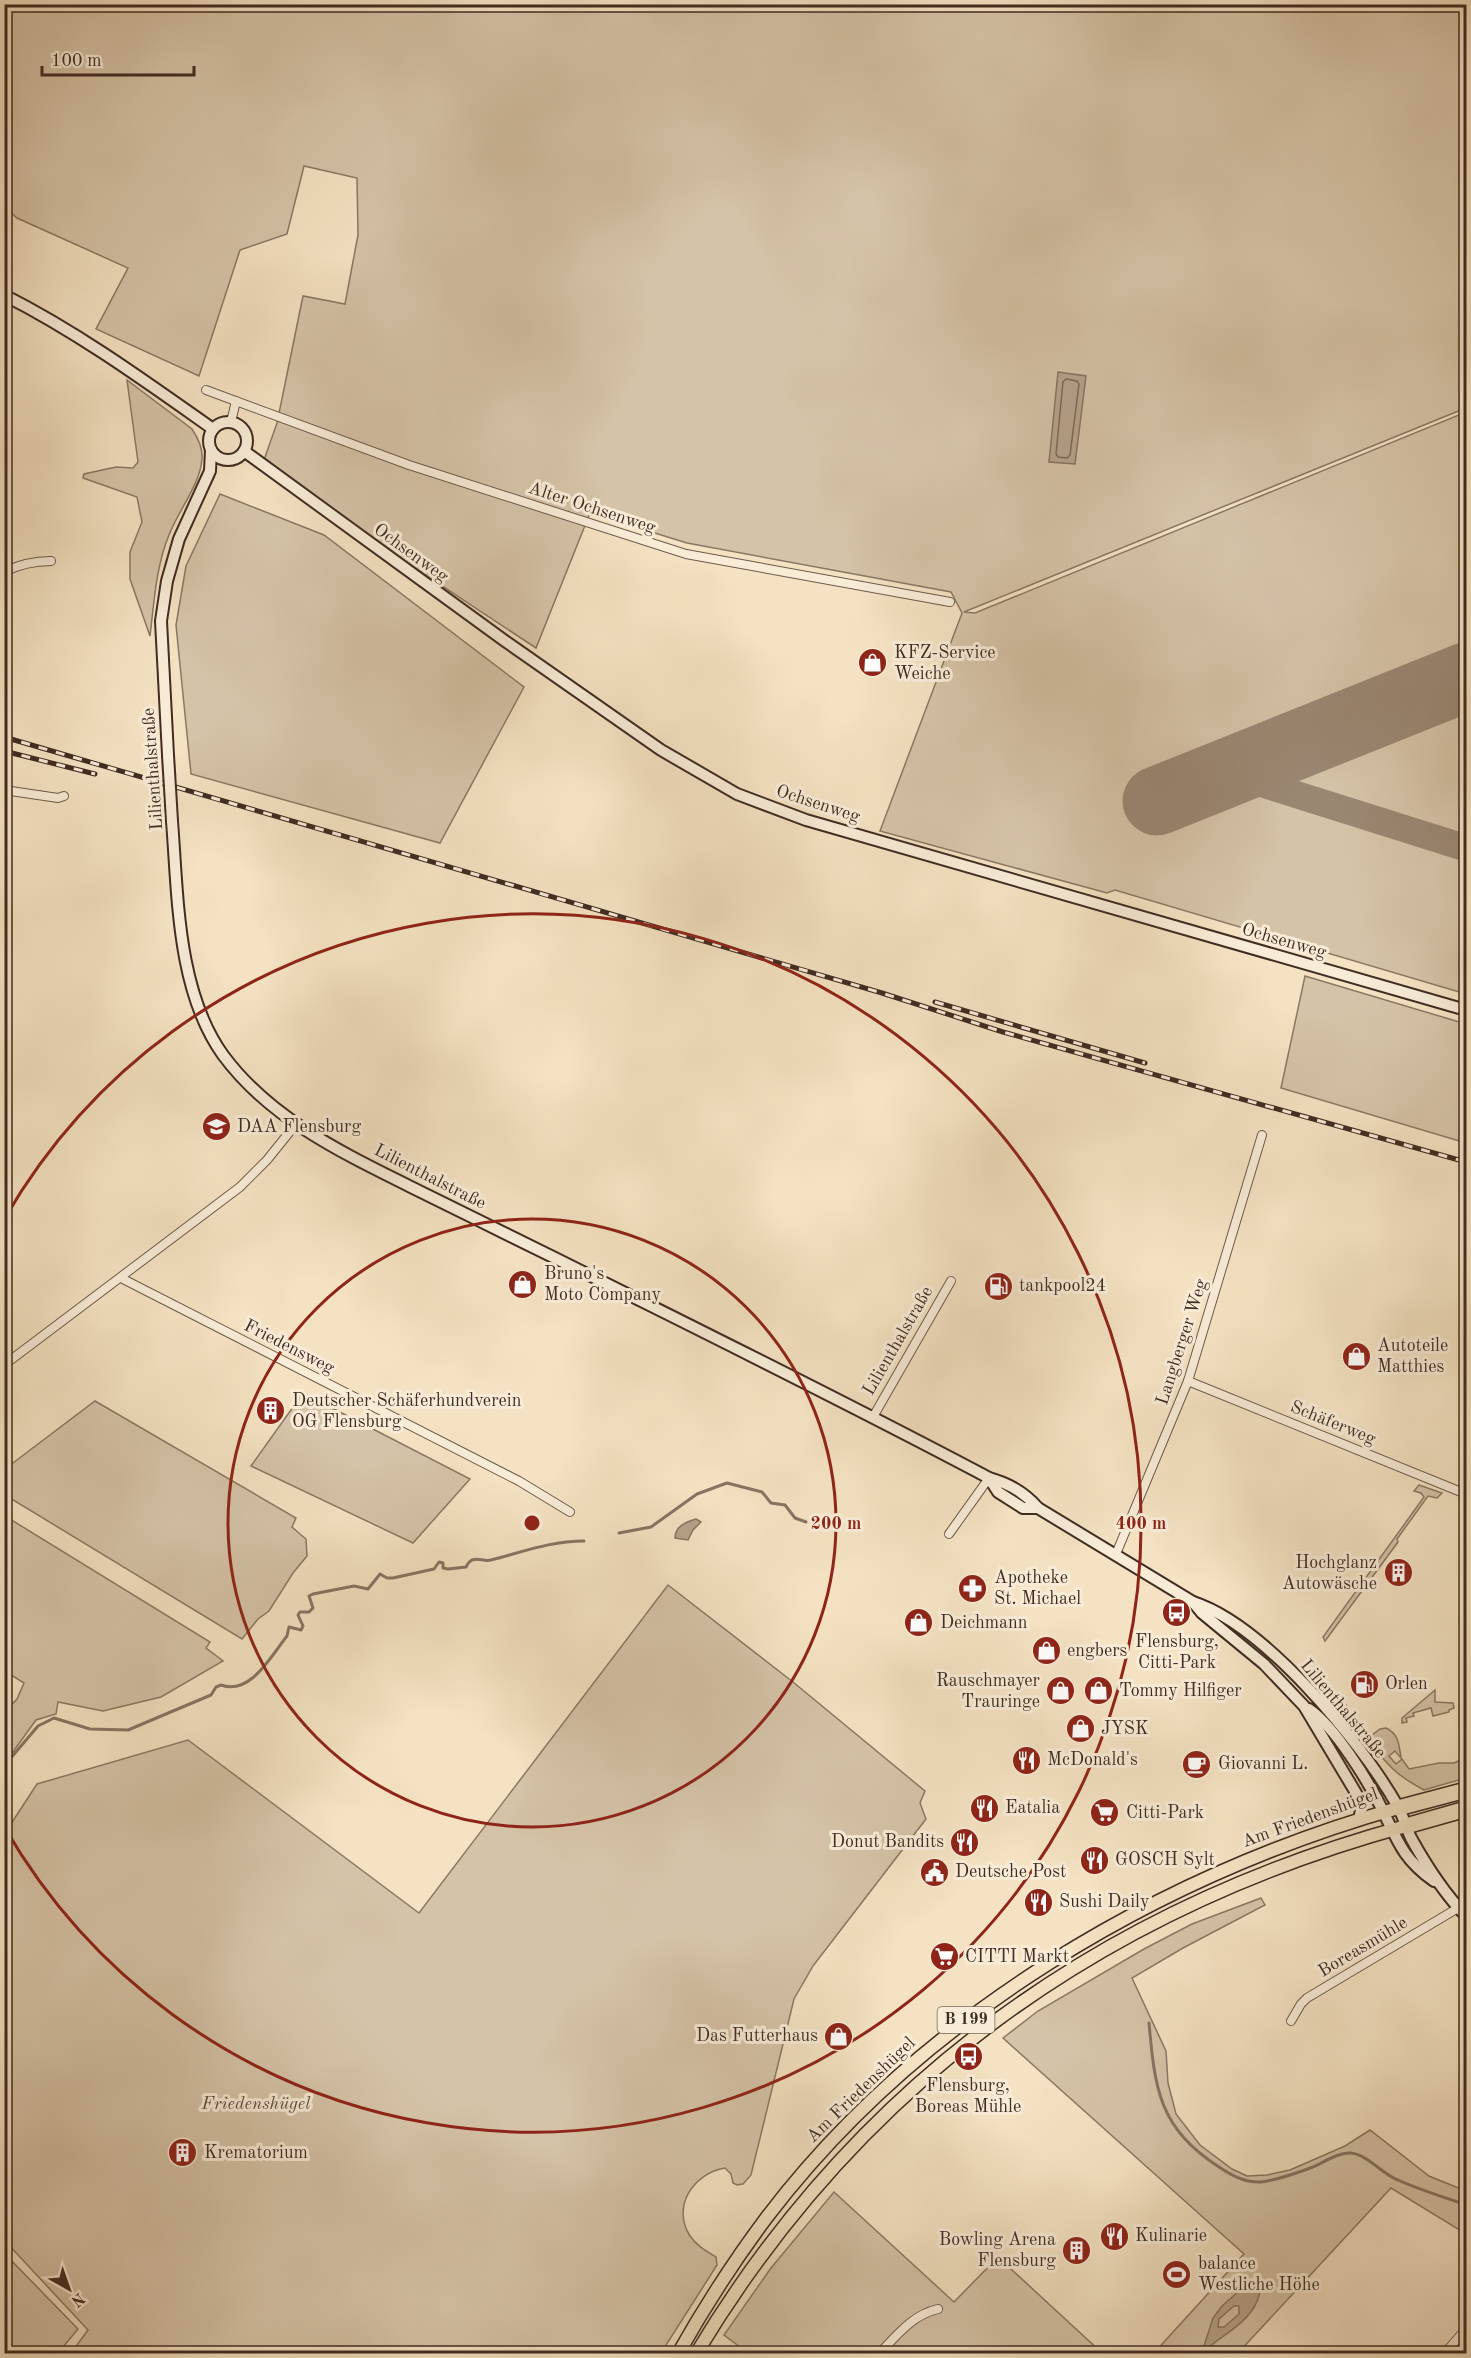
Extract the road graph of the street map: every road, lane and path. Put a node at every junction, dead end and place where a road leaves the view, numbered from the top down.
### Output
1 (4, 295) edge
2 (207, 390) dead end
3 (236, 401) junction
4 (231, 422) junction
5 (213, 429) junction
6 (211, 450) junction
7 (244, 451) junction
8 (230, 460) junction
9 (203, 488) junction
10 (51, 561) dead end
11 (4, 572) edge
12 (951, 602) dead end
13 (4, 790) edge
14 (64, 796) dead end
15 (1467, 1010) edge
16 (296, 1124) junction
17 (1262, 1135) dead end
18 (121, 1278) junction
19 (951, 1281) dead end
20 (4, 1365) edge
21 (1188, 1381) junction
22 (873, 1417) junction
23 (989, 1478) junction
24 (1467, 1494) edge
25 (570, 1512) dead end
26 (949, 1534) dead end
27 (1116, 1554) junction
28 (1193, 1602) junction
29 (1304, 1706) junction
30 (1467, 1790) edge
31 (1467, 1809) edge
32 (1391, 1810) junction
33 (1359, 1820) junction
34 (1406, 1826) junction
35 (1390, 1830) junction
36 (1437, 1883) junction
37 (1462, 1912) edge
38 (1291, 2021) dead end
39 (938, 2309) dead end
40 (1467, 2329) edge
41 (678, 2354) edge
42 (696, 2354) edge
43 (879, 2354) edge
44 (1444, 2354) edge

1 - 5 street
2 - 3 street, Alter Ochsenweg
3 - 4 street
3 - 12 street, Alter Ochsenweg
4 - 5 street
4 - 7 street
5 - 6 street
6 - 8 street
6 - 9 street, Lilienthalstraße
7 - 8 street
7 - 15 street, Ochsenweg
8 - 9 street, Lilienthalstraße
9 - 16 street, Lilienthalstraße, bridge
10 - 11 street
13 - 14 street
16 - 18 street
16 - 22 street, Lilienthalstraße
17 - 21 street, Langberger Weg
18 - 20 street
18 - 25 street, Friedensweg
19 - 22 street, Lilienthalstraße
21 - 24 street, Schäferweg
21 - 27 street, Langberger Weg
22 - 23 street, Lilienthalstraße
23 - 26 street
23 - 27 street, Lilienthalstraße
27 - 28 street, Lilienthalstraße
28 - 29 street, Lilienthalstraße
28 - 32 street, Lilienthalstraße
29 - 32 street, Lilienthalstraße
29 - 33 street, Lilienthalstraße
30 - 32 highway, Am Friedenshügel / B 199
31 - 34 highway, Am Friedenshügel / B 199
32 - 33 main road, Am Friedenshügel / B 199
32 - 34 street
32 - 35 street
33 - 41 main road, Am Friedenshügel / B 199
34 - 35 main road, Am Friedenshügel / B 199
34 - 36 street
35 - 36 street
35 - 42 main road, Am Friedenshügel / B 199
36 - 37 street
37 - 38 street, Boreasmühle
39 - 43 street
40 - 44 street

